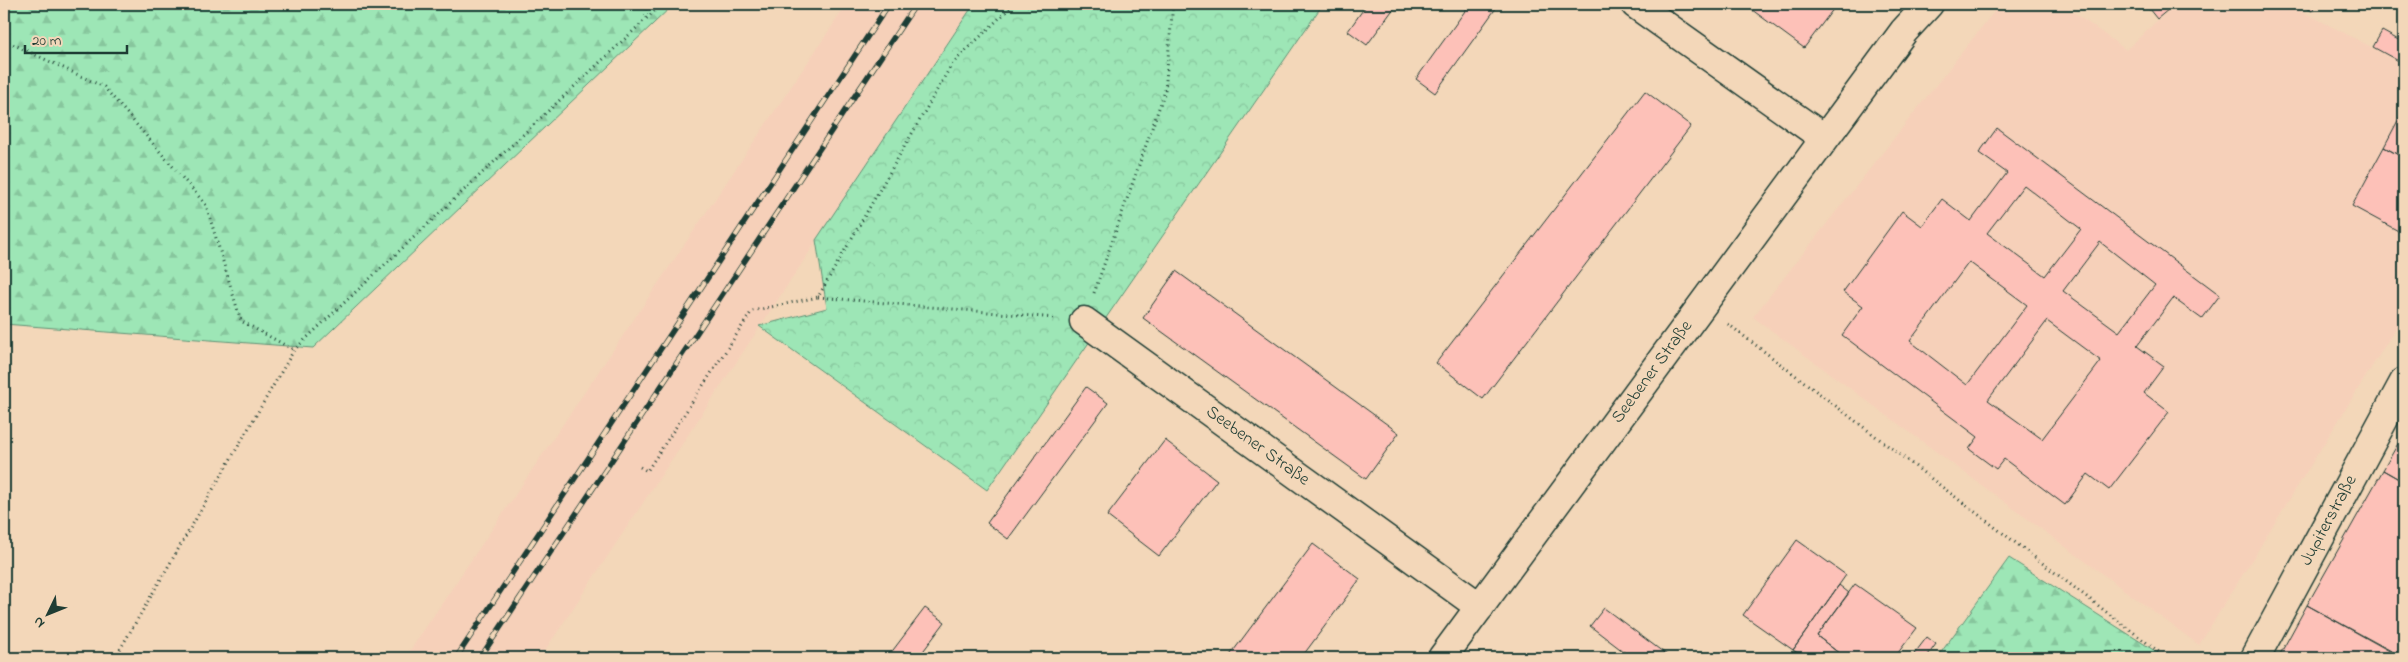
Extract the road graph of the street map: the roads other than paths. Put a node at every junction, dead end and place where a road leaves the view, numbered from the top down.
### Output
1 (1635, 4) edge
2 (1929, 4) edge
3 (1824, 138) junction
4 (1084, 321) road end
5 (2404, 382) edge
6 (1480, 607) junction
7 (1442, 658) edge
8 (2255, 658) edge

1 - 3 street
2 - 3 street, Seebener Straße
3 - 6 street, Seebener Straße
4 - 6 street, Seebener Straße
5 - 8 street, Jupiterstraße
6 - 7 street, Seebener Straße

